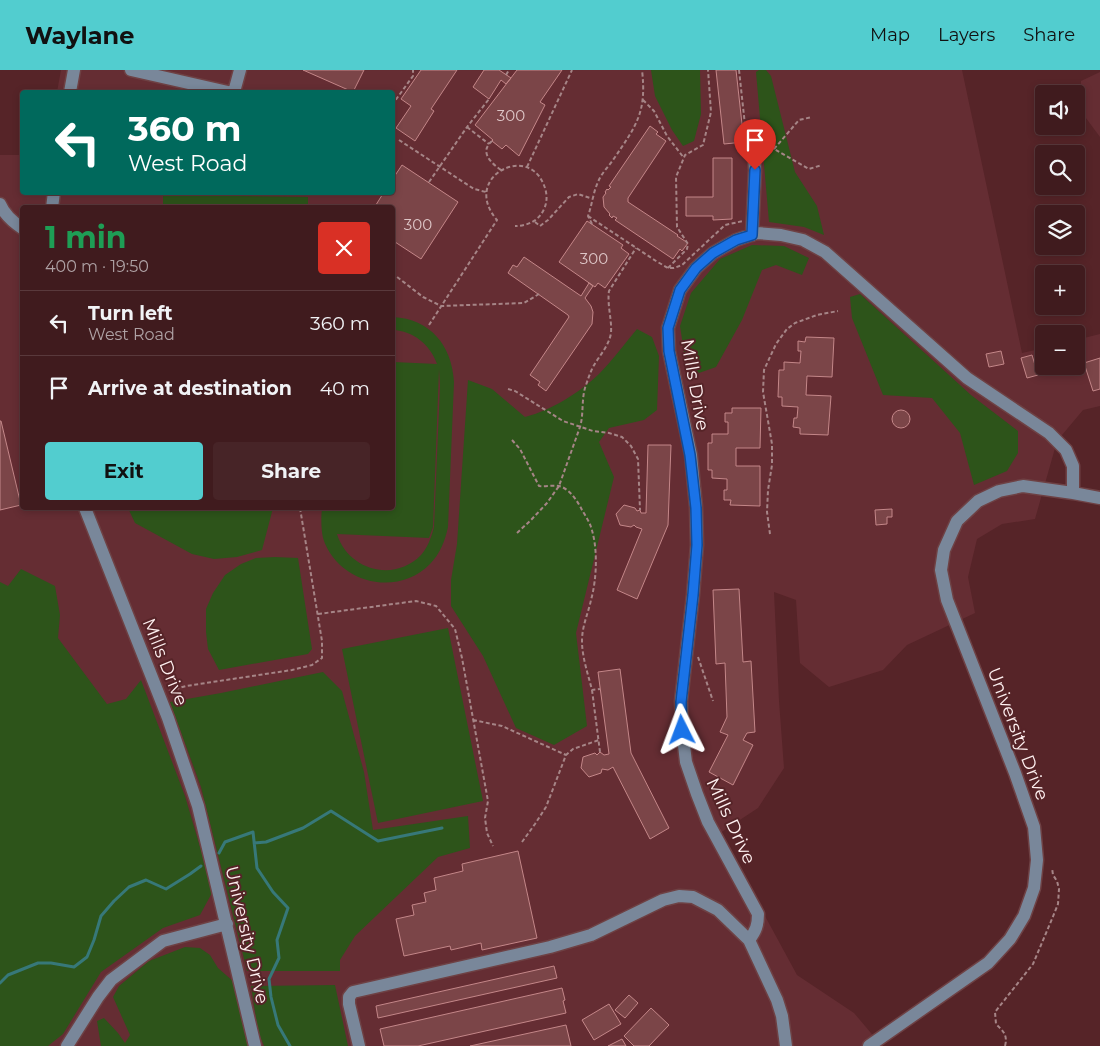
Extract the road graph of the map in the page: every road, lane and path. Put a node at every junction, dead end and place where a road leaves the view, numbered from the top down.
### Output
1 (74, 70) edge
2 (131, 70) edge
3 (240, 70) edge
4 (414, 70) edge
5 (510, 70) edge
6 (572, 70) edge
7 (642, 70) edge
8 (708, 70) edge
9 (739, 70) edge
10 (506, 75) dead end
11 (70, 90) edge
12 (219, 90) edge
13 (235, 90) edge
14 (489, 98) dead end
15 (643, 100) junction
16 (395, 102) edge
17 (812, 117) dead end
18 (467, 127) junction
19 (752, 134) joint
20 (399, 140) dead end
21 (492, 141) dead end
22 (489, 144) junction
23 (774, 149) junction
24 (761, 150) dead end
25 (684, 158) junction
26 (822, 165) dead end
27 (440, 166) junction
28 (527, 167) junction
29 (501, 170) junction
30 (429, 182) dead end
31 (486, 192) junction
32 (593, 199) junction
33 (0, 204) edge
34 (588, 216) junction
35 (534, 221) junction
36 (753, 221) junction
37 (592, 224) dead end
38 (20, 226) edge
39 (515, 226) dead end
40 (752, 235) junction
41 (636, 248) junction
42 (668, 268) junction
43 (395, 275) edge
44 (539, 294) dead end
45 (441, 306) junction
46 (838, 311) dead end
47 (429, 326) dead end
48 (508, 388) dead end
49 (580, 427) junction
50 (512, 440) dead end
51 (559, 486) junction
52 (1073, 493) junction
53 (1100, 498) edge
54 (86, 510) edge
55 (300, 510) edge
56 (640, 510) dead end
57 (517, 533) dead end
58 (770, 534) dead end
59 (318, 614) junction
60 (696, 651) dead end
61 (600, 689) dead end
62 (592, 690) junction
63 (159, 694) junction
64 (713, 700) dead end
65 (473, 720) junction
66 (600, 740) junction
67 (600, 752) dead end
68 (566, 756) junction
69 (205, 833) joint
70 (522, 842) dead end
71 (493, 846) dead end
72 (1052, 868) dead end
73 (227, 924) junction
74 (749, 940) junction
75 (67, 1046) edge
76 (255, 1046) edge
77 (359, 1046) edge
78 (786, 1046) edge
79 (869, 1046) edge
80 (1005, 1046) edge

1 - 11 street
2 - 12 street
3 - 13 street
4 - 16 path
5 - 10 path
6 - 28 path
7 - 15 path
8 - 25 path
9 - 19 path
14 - 18 path
15 - 25 path
15 - 32 path
17 - 23 path
18 - 22 path
18 - 27 path
19 - 36 street
20 - 27 path
21 - 22 path
22 - 29 path
23 - 24 path
23 - 26 path
25 - 42 path
27 - 30 path
27 - 31 path
28 - 29 path
28 - 35 path
29 - 31 path
31 - 45 path
32 - 34 path
32 - 35 path
33 - 38 street
34 - 37 path
34 - 41 path
35 - 39 path
36 - 40 street
36 - 42 path
40 - 52 street, Mills Drive
40 - 74 street, Mills Drive
41 - 42 path
41 - 49 path
43 - 45 path
44 - 45 path
45 - 47 path
46 - 58 path
48 - 49 path
49 - 51 path
49 - 56 path
50 - 51 path
51 - 57 path
51 - 62 path
52 - 53 street, University Drive
52 - 79 street, University Drive
54 - 63 street, Mills Drive
55 - 59 path
59 - 63 path
59 - 65 path
60 - 64 path
61 - 62 path
62 - 66 path
63 - 69 street, Mills Drive
65 - 68 path
65 - 71 path
66 - 67 path
66 - 68 path
68 - 70 path
69 - 73 street, University Drive
72 - 80 path
73 - 75 street
73 - 76 street, University Drive
74 - 77 street
74 - 78 street

